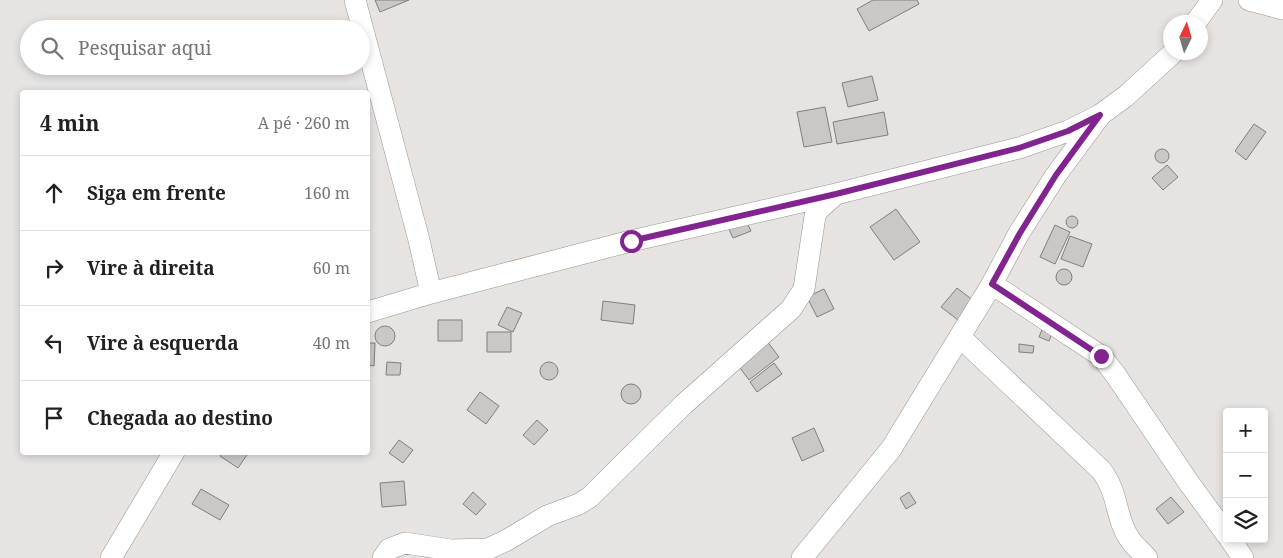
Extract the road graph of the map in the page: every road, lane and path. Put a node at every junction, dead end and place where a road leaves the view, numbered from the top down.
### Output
1 (355, 0) edge
2 (1212, 0) edge
3 (1249, 0) edge
4 (1283, 9) edge
5 (1201, 15) edge
6 (360, 20) edge
7 (370, 56) edge
8 (1165, 60) edge
9 (1100, 115) junction
10 (836, 194) junction
11 (992, 284) junction
12 (431, 293) junction
13 (370, 311) edge
14 (960, 337) junction
15 (172, 455) edge
16 (1223, 530) edge
17 (1233, 543) edge
18 (110, 558) edge
19 (383, 558) edge
20 (802, 558) edge
21 (1147, 558) edge
22 (1243, 558) edge

1 - 6 street
2 - 5 street
3 - 4 street
7 - 12 street
8 - 9 street
9 - 10 street
9 - 11 street
10 - 12 street
10 - 19 street
11 - 14 street
11 - 16 street
12 - 13 street
14 - 20 street
14 - 21 street
15 - 18 street
17 - 22 street

